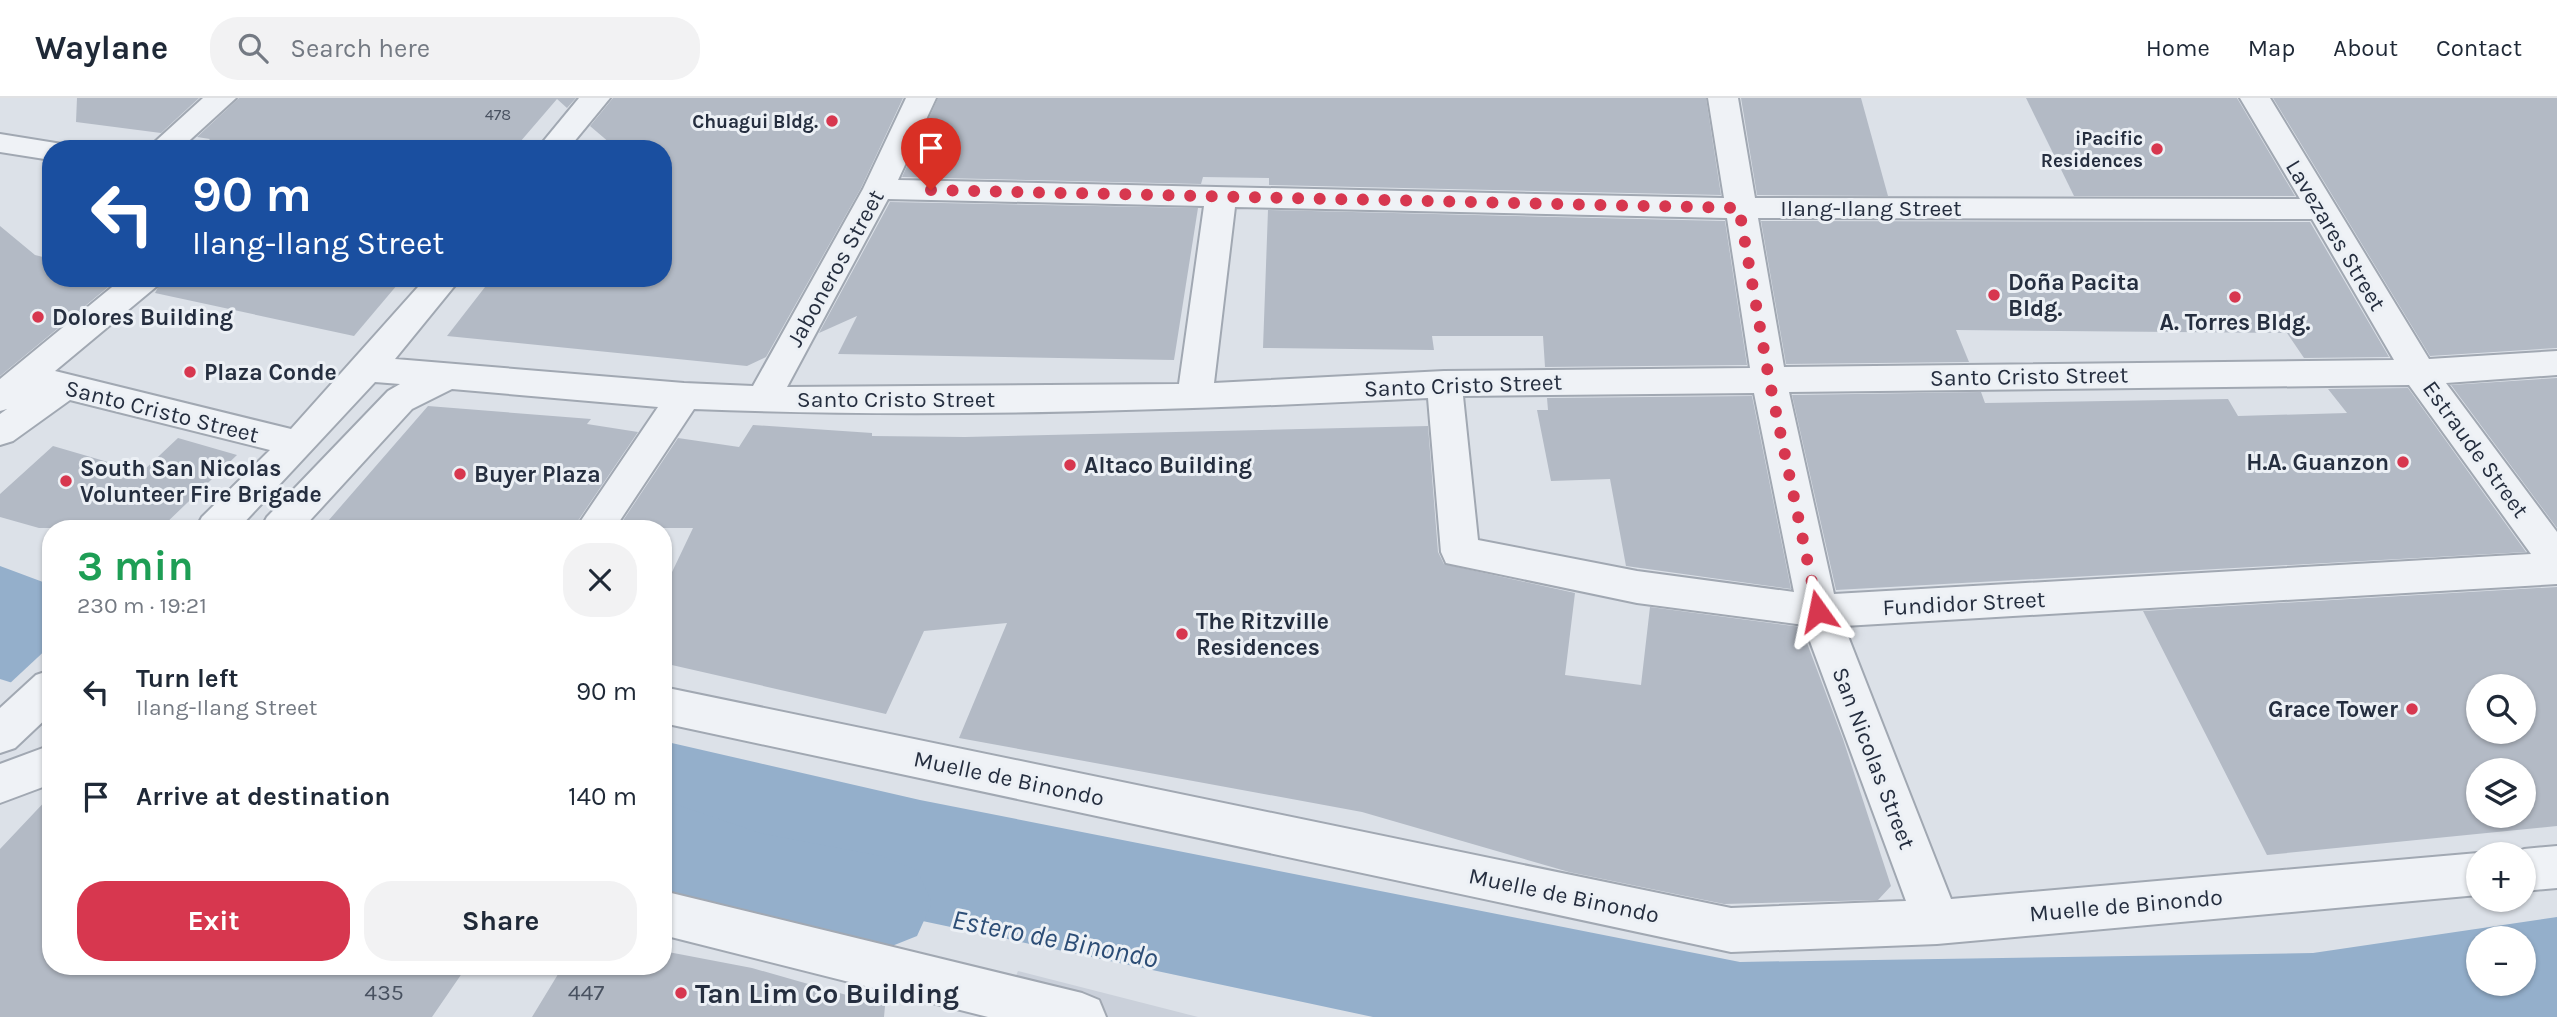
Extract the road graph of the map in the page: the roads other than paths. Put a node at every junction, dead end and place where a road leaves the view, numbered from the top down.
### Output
1 (221, 98) edge
2 (595, 98) edge
3 (921, 98) edge
4 (1723, 98) edge
5 (2255, 98) edge
6 (172, 140) edge
7 (560, 140) edge
8 (0, 143) edge
9 (42, 150) edge
10 (878, 189) junction
11 (1221, 197) junction
12 (1739, 208) junction
13 (2319, 209) junction
14 (134, 287) edge
15 (437, 287) edge
16 (2557, 363) edge
17 (369, 369) junction
18 (2419, 372) junction
19 (451, 376) junction
20 (1769, 379) junction
21 (1444, 384) junction
22 (65, 386) junction
23 (13, 387) edge
24 (684, 396) junction
25 (1195, 397) junction
26 (764, 399) junction
27 (0, 432) edge
28 (299, 444) junction
29 (223, 520) edge
30 (288, 520) edge
31 (600, 520) edge
32 (2557, 561) edge
33 (2557, 568) edge
34 (1818, 611) junction
35 (42, 695) edge
36 (672, 707) edge
37 (0, 735) edge
38 (42, 768) edge
39 (0, 784) edge
40 (2557, 867) edge
41 (2536, 869) edge
42 (2466, 875) edge
43 (672, 915) edge
44 (1937, 922) junction
45 (1082, 1017) edge

1 - 6 street
2 - 7 street
3 - 10 street, Jaboneros Street
4 - 12 street, San Nicolas Street
5 - 13 street, Lavezares Street
8 - 9 street
10 - 11 street, Ilang-Ilang Street
10 - 26 street, Jaboneros Street
11 - 12 street, Ilang-Ilang Street
11 - 25 street
12 - 13 street, Ilang-Ilang Street
12 - 20 street, San Nicolas Street
13 - 18 street, Lavezares Street
14 - 23 street
15 - 17 street
16 - 18 street, Santo Cristo Street
17 - 19 street, Santo Cristo Street
17 - 28 street
18 - 20 street, Santo Cristo Street
18 - 32 street, Estraude Street
19 - 24 street, Santo Cristo Street
19 - 30 street
20 - 21 street, Santo Cristo Street
20 - 34 street, San Nicolas Street
21 - 25 street, Santo Cristo Street
21 - 34 street, Fundidor Street
22 - 23 street, Santo Cristo Street
22 - 27 street
22 - 28 street, Santo Cristo Street
24 - 26 street, Santo Cristo Street
24 - 31 street
25 - 26 street, Santo Cristo Street
28 - 29 street
33 - 34 street, Fundidor Street
34 - 44 street, San Nicolas Street
35 - 37 street
36 - 44 street, Muelle de Binondo
38 - 39 street
40 - 41 street
42 - 44 street, Muelle de Binondo
43 - 45 street

